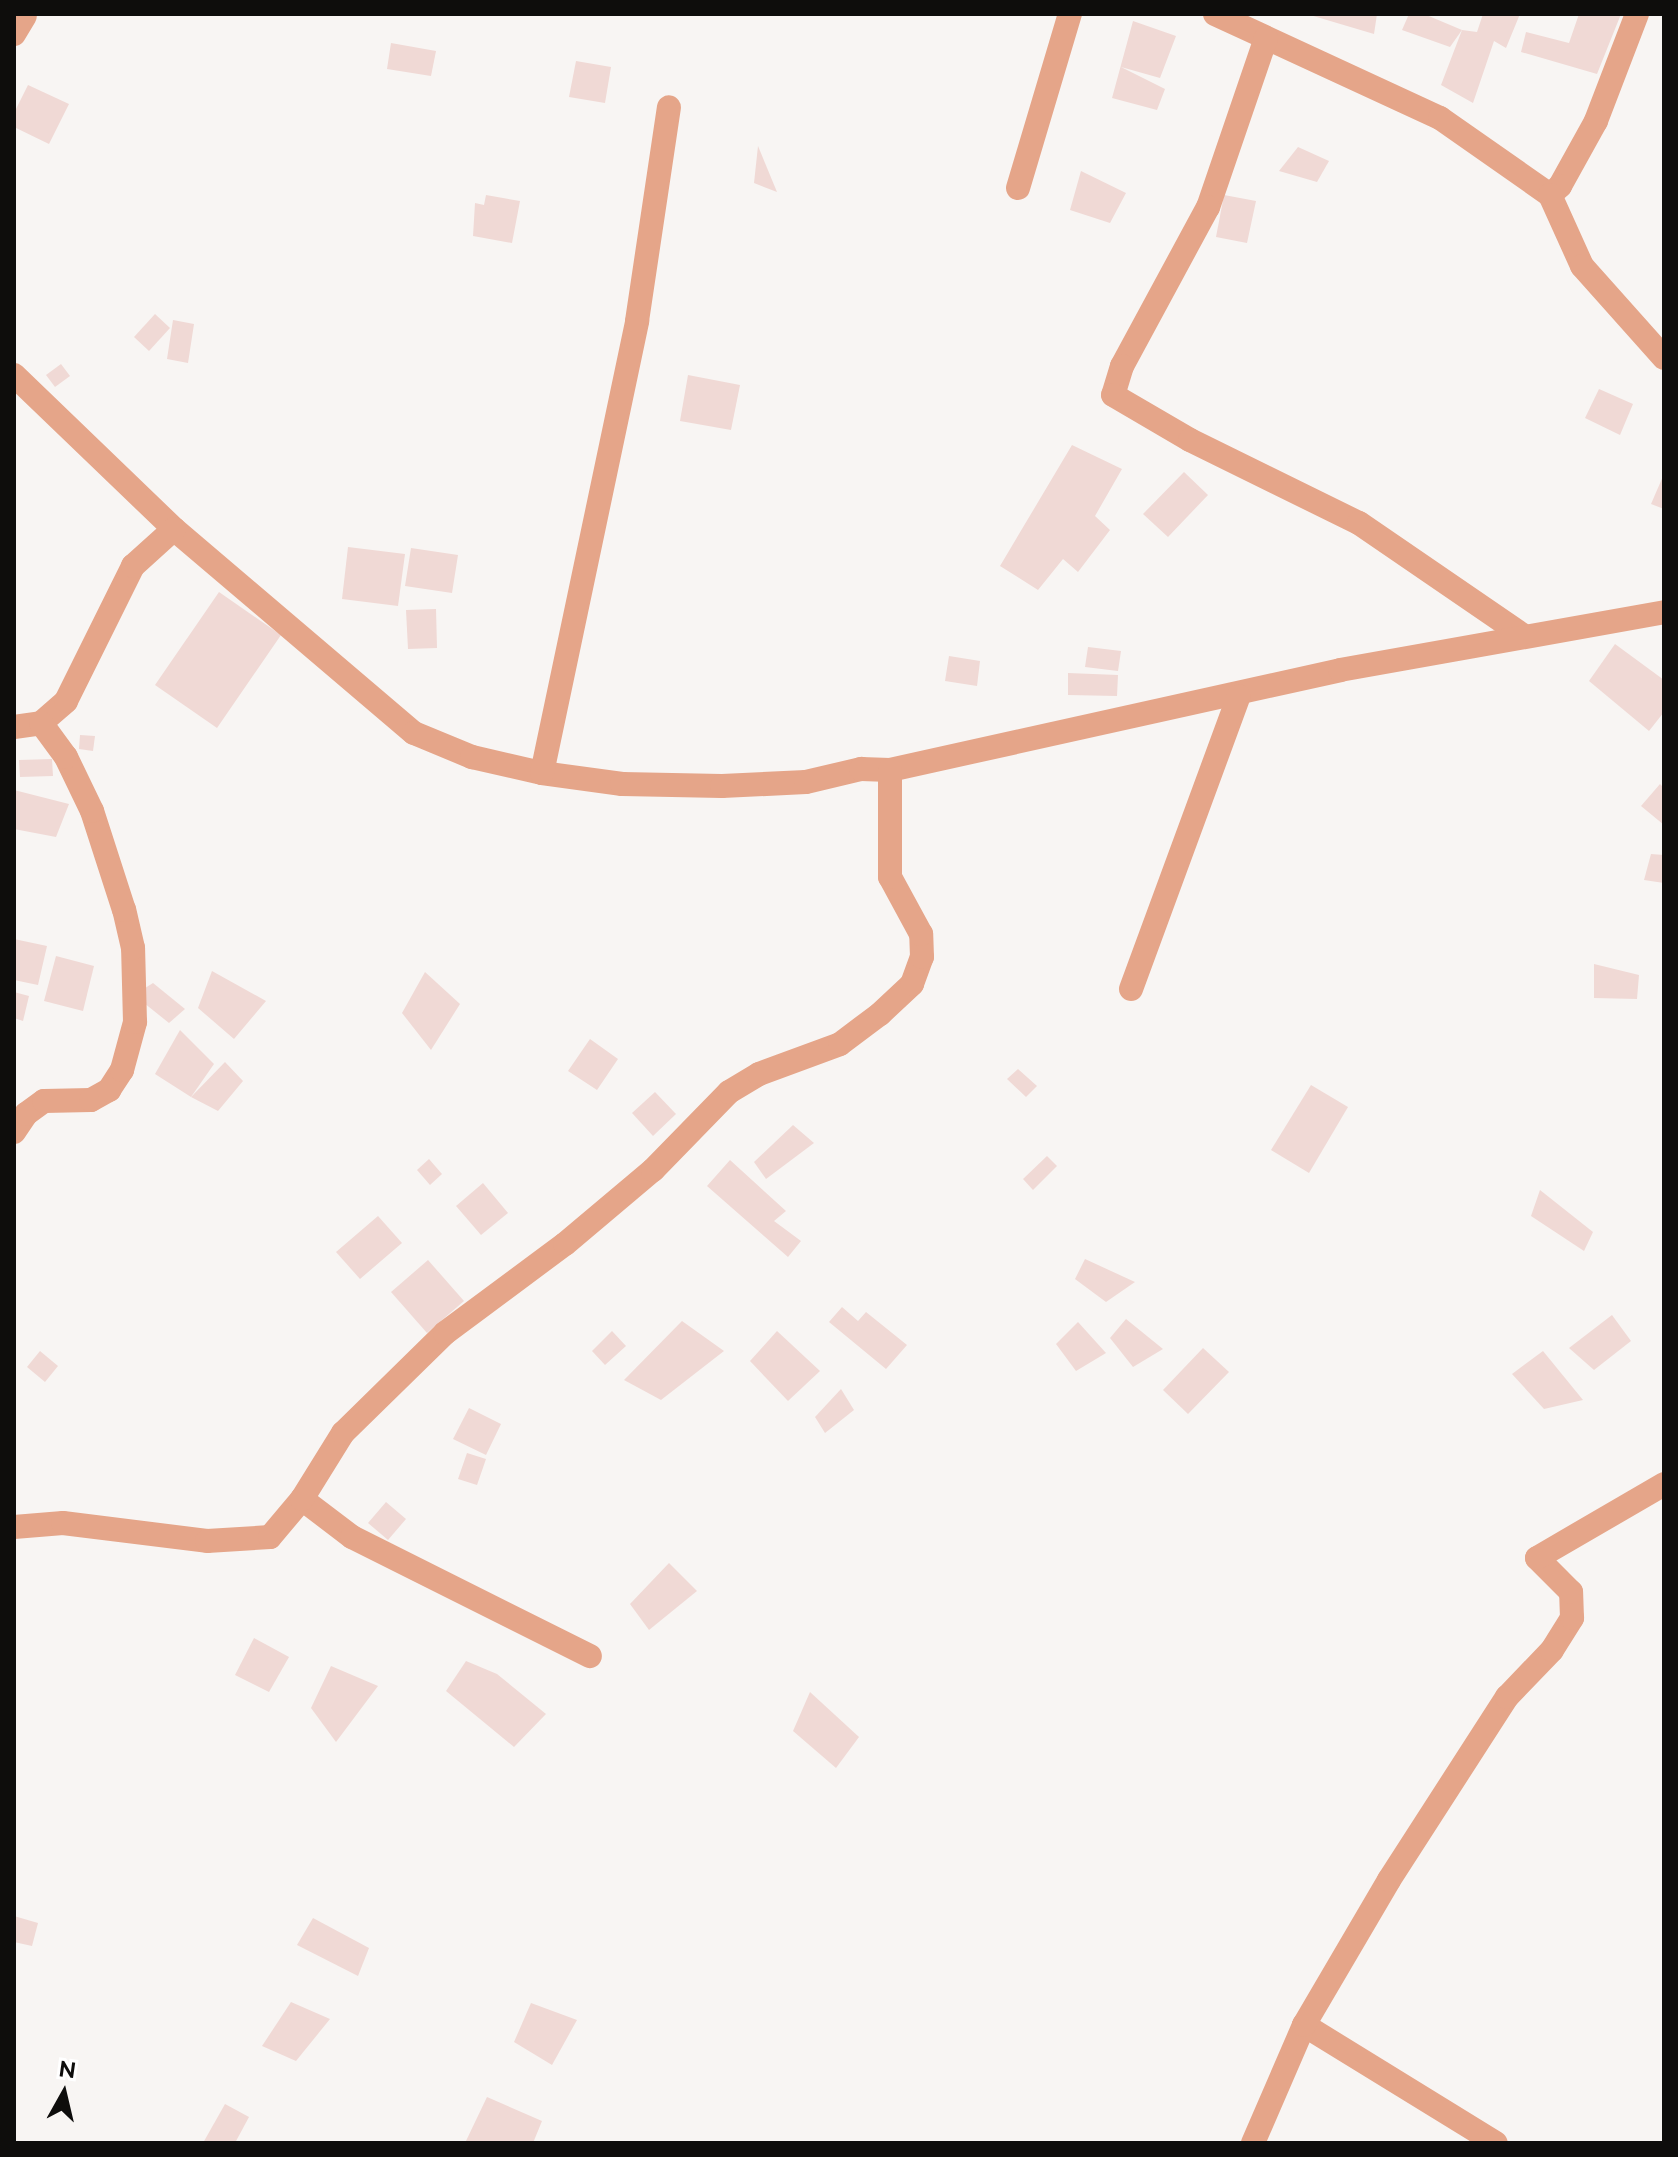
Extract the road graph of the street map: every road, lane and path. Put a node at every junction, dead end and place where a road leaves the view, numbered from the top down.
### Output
1 (1070, 14) edge
2 (1215, 14) edge
3 (1637, 14) edge
4 (1266, 38) junction
5 (669, 107) dead end
6 (1018, 188) dead end
7 (1550, 195) junction
8 (1664, 358) edge
9 (14, 375) edge
10 (174, 529) junction
11 (1664, 612) edge
12 (1524, 636) junction
13 (1239, 696) junction
14 (41, 723) junction
15 (14, 727) edge
16 (890, 770) junction
17 (542, 773) junction
18 (1131, 989) dead end
19 (14, 1132) edge
20 (1664, 1484) edge
21 (302, 1499) junction
22 (14, 1527) edge
23 (590, 1656) dead end
24 (1304, 2025) junction
25 (1253, 2143) edge
26 (1496, 2143) edge

1 - 6 street
2 - 4 street
3 - 7 street
4 - 7 street
4 - 12 street
5 - 17 street
7 - 8 street
9 - 10 street
10 - 14 street
10 - 17 street
11 - 12 street
12 - 13 street
13 - 16 street
13 - 18 street
14 - 15 street
14 - 19 street
16 - 17 street
16 - 21 street
20 - 24 street
21 - 22 street
21 - 23 street
24 - 25 street
24 - 26 street

